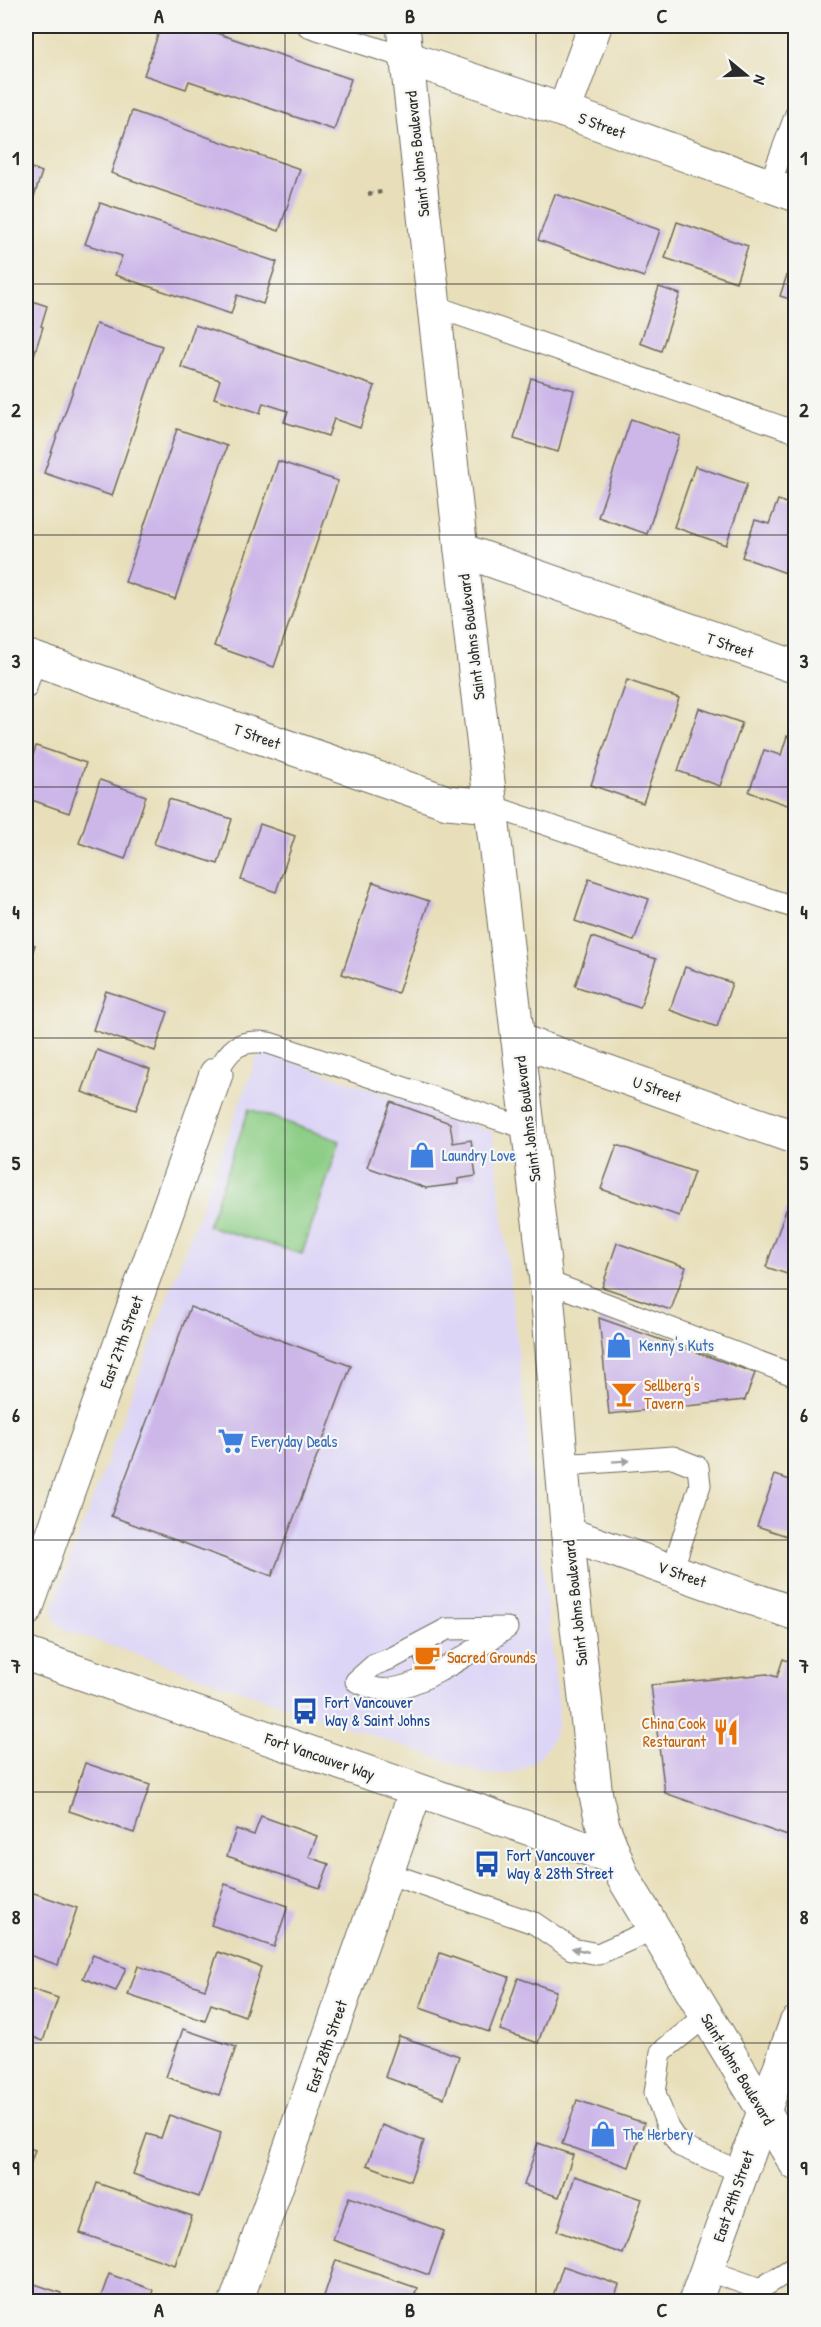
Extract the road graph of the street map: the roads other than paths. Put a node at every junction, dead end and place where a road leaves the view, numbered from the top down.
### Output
1 (308, 26) edge
2 (404, 26) edge
3 (595, 26) edge
4 (407, 58) junction
5 (564, 111) junction
6 (795, 114) edge
7 (782, 190) edge
8 (434, 306) junction
9 (795, 432) edge
10 (461, 550) junction
11 (29, 668) edge
12 (795, 668) edge
13 (491, 806) junction
14 (795, 908) edge
15 (518, 1040) junction
16 (216, 1074) joint
17 (528, 1129) junction
18 (795, 1138) edge
19 (546, 1281) junction
20 (795, 1376) edge
21 (562, 1465) junction
22 (568, 1534) junction
23 (672, 1570) junction
24 (26, 1610) edge
25 (795, 1614) edge
26 (26, 1654) edge
27 (356, 1682) joint
28 (416, 1790) junction
29 (614, 1858) junction
30 (387, 1873) junction
31 (654, 1929) junction
32 (706, 2016) junction
33 (795, 2023) edge
34 (763, 2111) junction
35 (795, 2164) edge
36 (741, 2172) junction
37 (795, 2266) edge
38 (706, 2270) junction
39 (757, 2295) edge
40 (236, 2301) edge
41 (695, 2301) edge

1 - 4 lane
2 - 4 street, Saint Johns Boulevard
3 - 5 street
4 - 5 street, S Street
4 - 8 street, Saint Johns Boulevard
5 - 7 street, S Street
6 - 7 lane
8 - 9 lane
8 - 10 street, Saint Johns Boulevard
10 - 12 street, T Street
10 - 13 street, Saint Johns Boulevard
11 - 13 street, T Street
13 - 14 lane
13 - 15 street, Saint Johns Boulevard
15 - 17 street, Saint Johns Boulevard
15 - 18 street, U Street
16 - 17 lane
16 - 24 street, East 27th Street
17 - 19 street, Saint Johns Boulevard
19 - 20 lane
19 - 21 street, Saint Johns Boulevard
21 - 22 street, Saint Johns Boulevard
21 -> 23 lane
22 - 23 street, V Street
22 - 29 street, Saint Johns Boulevard
23 - 25 street, V Street
26 - 28 street, Fort Vancouver Way
27 - 27 lane
28 - 29 street, Fort Vancouver Way
28 - 30 street, East 28th Street
29 - 31 street, Saint Johns Boulevard
31 -> 30 lane
30 - 40 street, East 28th Street
31 - 32 street, Saint Johns Boulevard
32 - 34 street, Saint Johns Boulevard
32 - 36 lane
33 - 34 street, East 29th Street
34 - 35 street, Saint Johns Boulevard
34 - 36 street, East 29th Street
36 - 38 street, East 29th Street
37 - 39 lane
38 - 39 lane
38 - 41 street, East 29th Street

